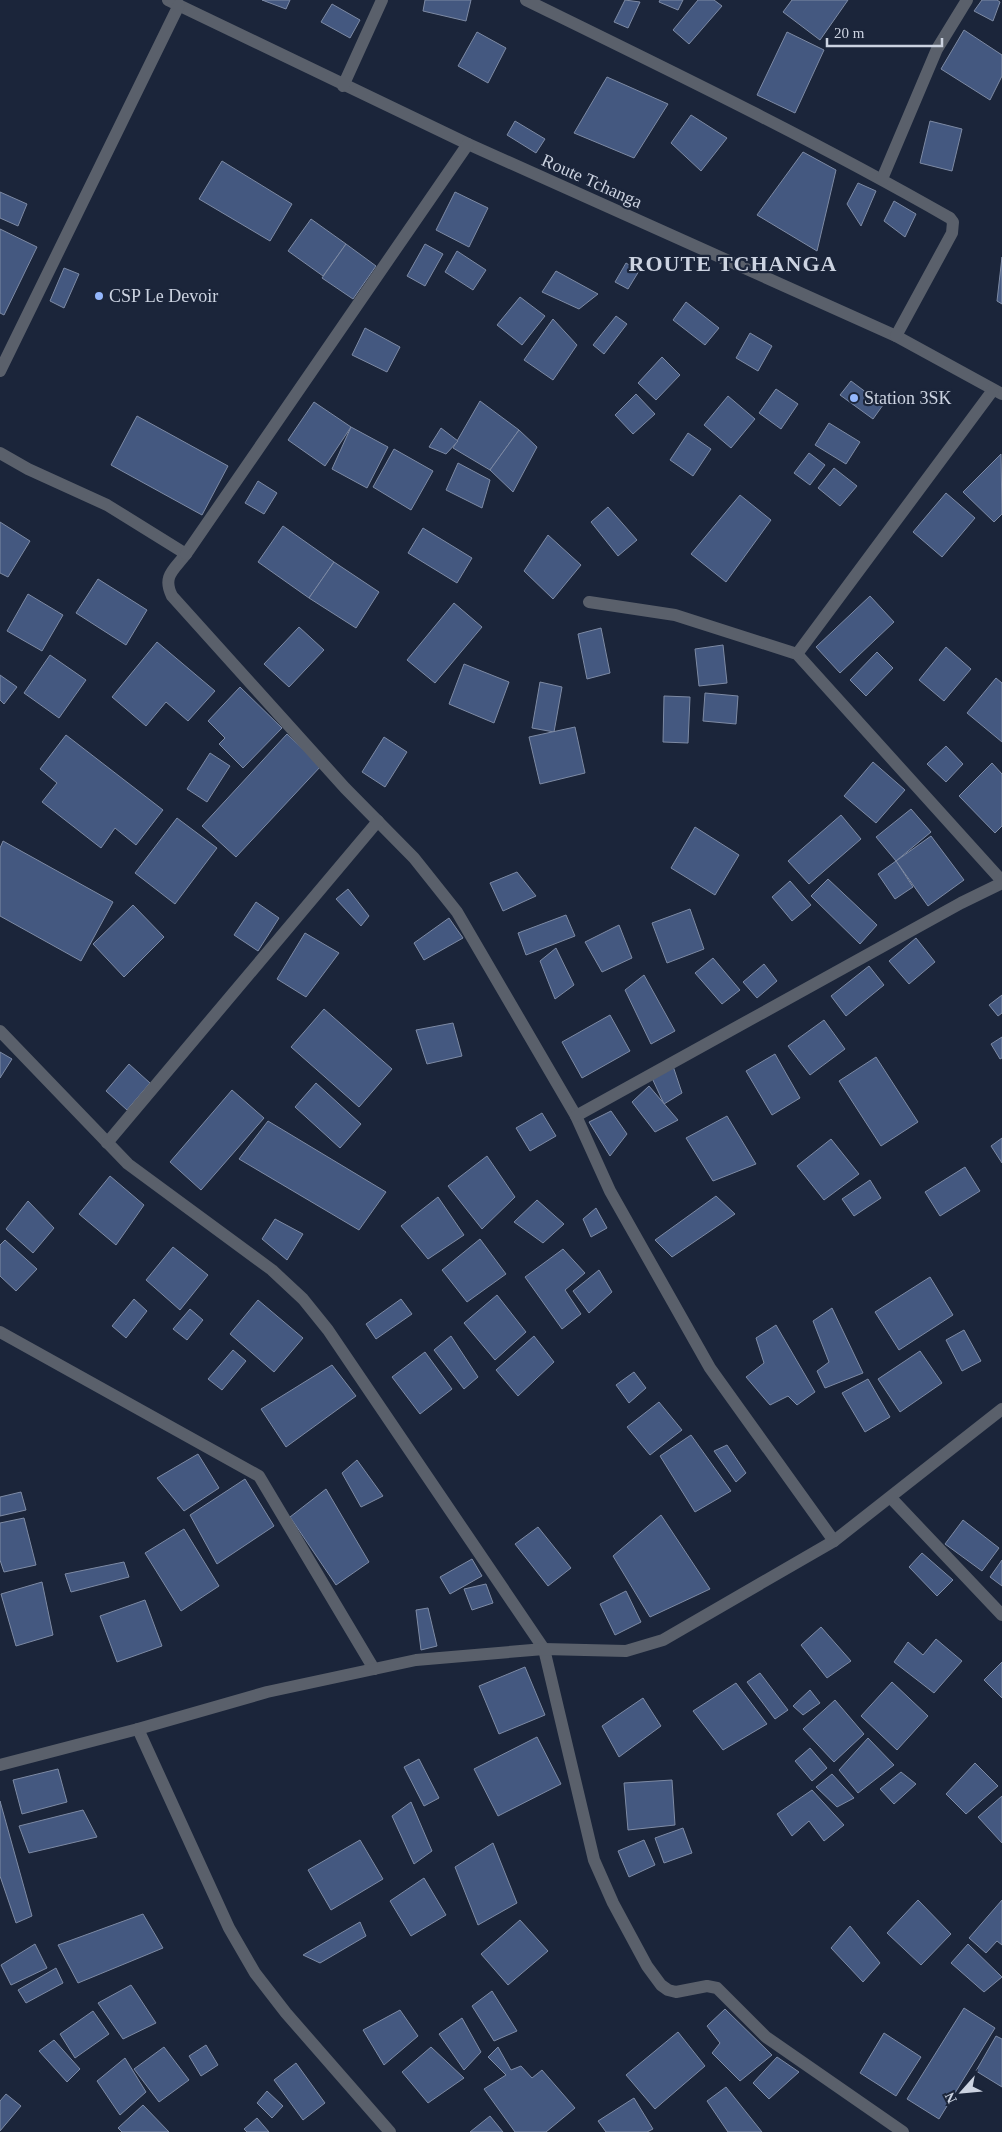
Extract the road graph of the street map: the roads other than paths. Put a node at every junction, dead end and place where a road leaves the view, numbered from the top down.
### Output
1 (382, 0) edge
2 (526, 0) edge
3 (967, 0) edge
4 (173, 3) edge
5 (343, 86) junction
6 (468, 144) junction
7 (882, 179) junction
8 (896, 336) junction
9 (0, 371) edge
10 (998, 392) edge
11 (0, 453) edge
12 (186, 554) junction
13 (589, 602) dead end
14 (797, 654) junction
15 (378, 821) junction
16 (1002, 882) edge
17 (0, 1031) edge
18 (576, 1116) junction
19 (107, 1143) junction
20 (0, 1332) edge
21 (1002, 1409) edge
22 (891, 1498) junction
23 (834, 1541) junction
24 (1002, 1615) edge
25 (544, 1649) junction
26 (374, 1668) junction
27 (138, 1730) junction
28 (0, 1765) edge
29 (390, 2132) edge
30 (903, 2132) edge

1 - 5 street
2 - 7 street
3 - 7 street
4 - 5 street, Route Tchanga
4 - 9 street
5 - 6 street, Route Tchanga
6 - 8 street, Route Tchanga
6 - 12 street
7 - 8 street
8 - 10 street, Route Tchanga
10 - 14 street
11 - 12 street
12 - 15 street
13 - 14 street
14 - 16 street
15 - 18 street
15 - 19 street
16 - 18 street
17 - 19 street
18 - 23 street
19 - 25 street
20 - 26 street
21 - 22 street
22 - 23 street
22 - 24 street
23 - 25 street
25 - 26 street
25 - 30 street
26 - 27 street
27 - 28 street
27 - 29 street

